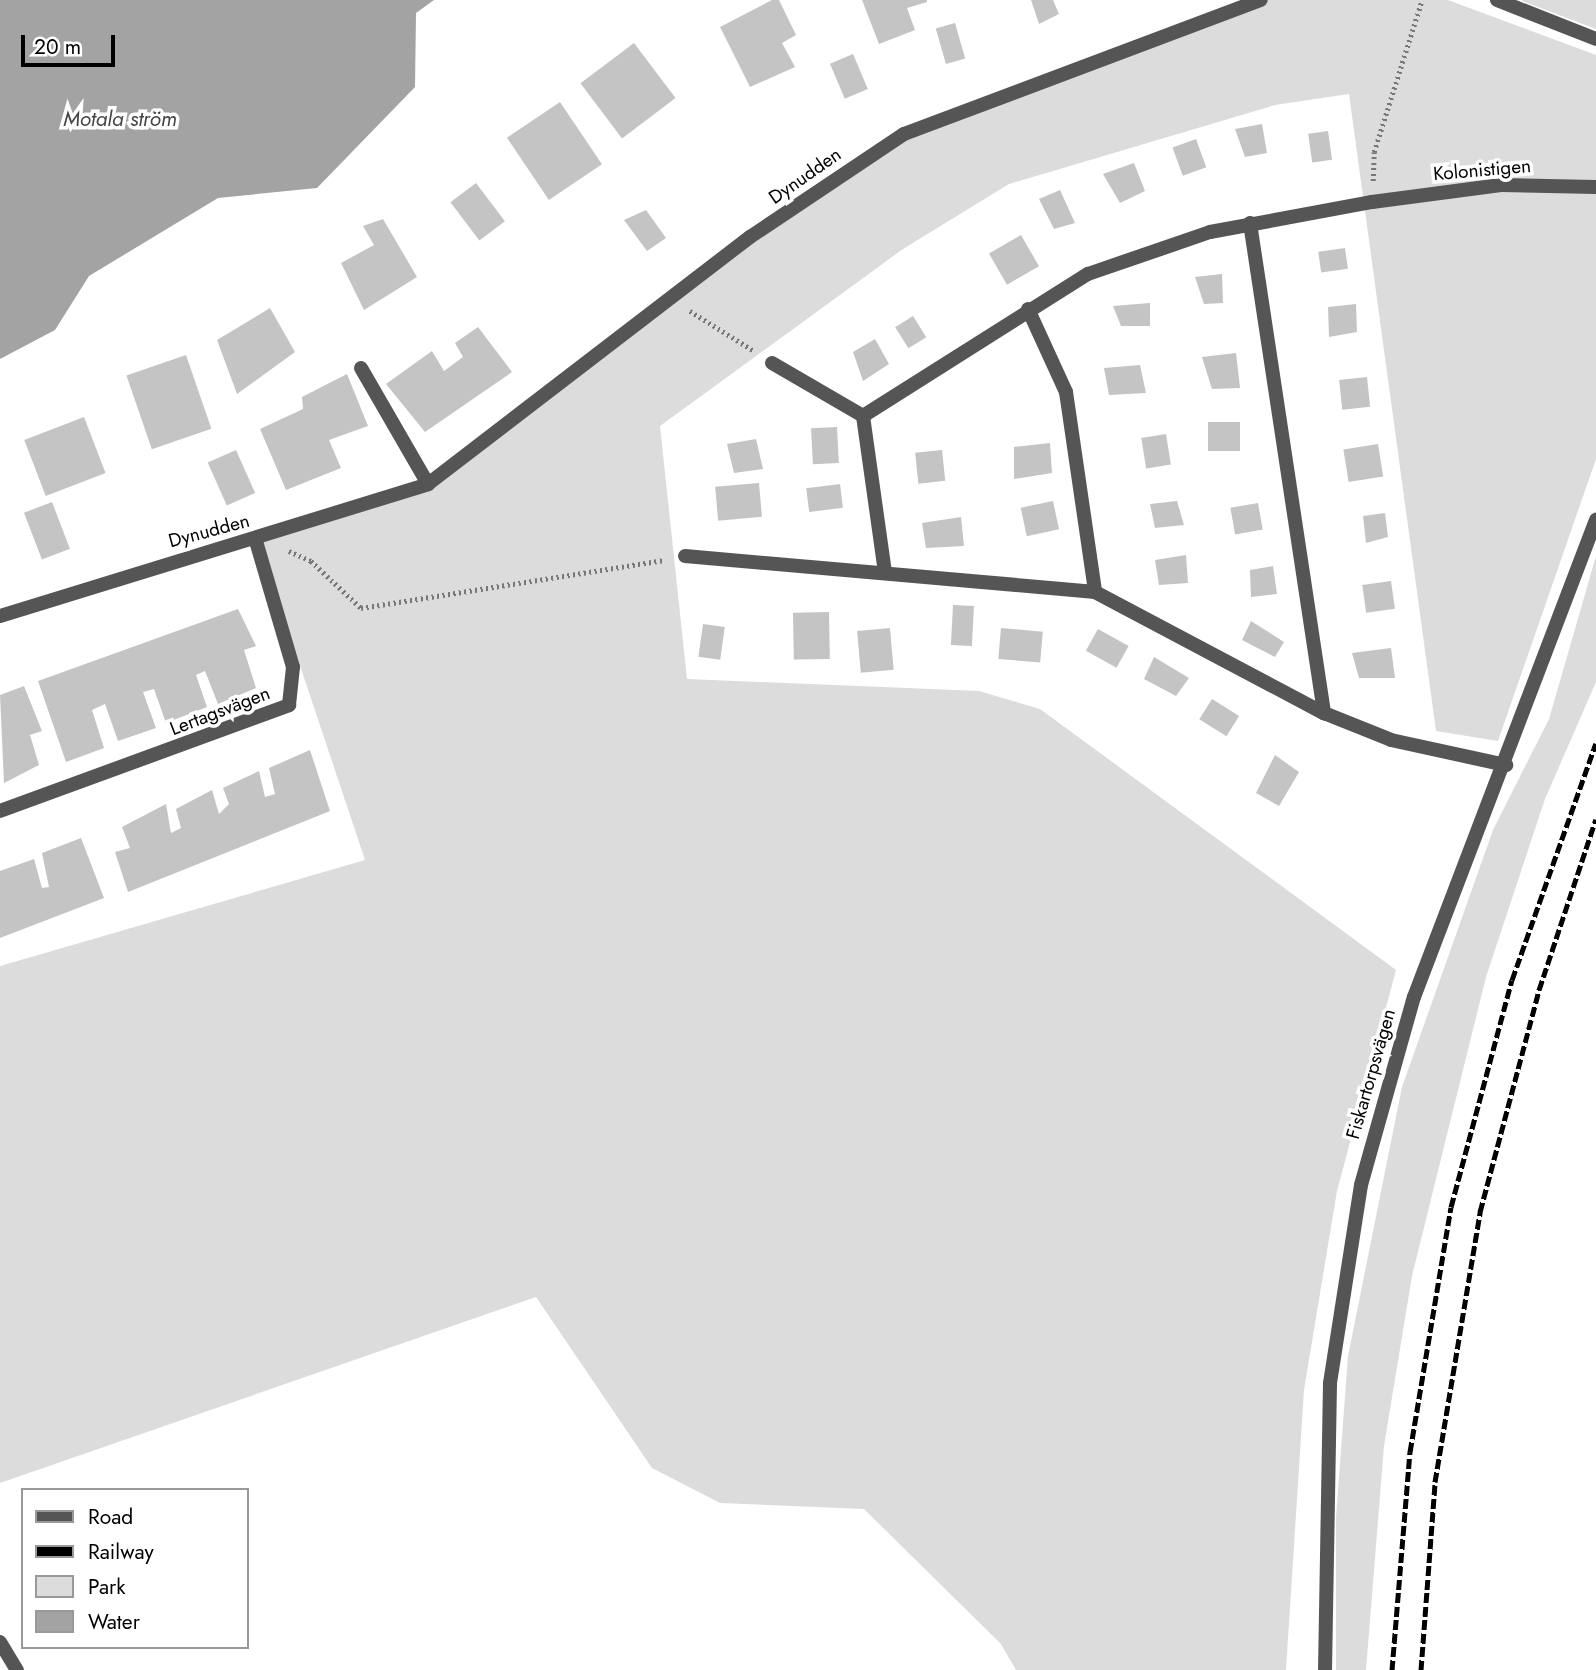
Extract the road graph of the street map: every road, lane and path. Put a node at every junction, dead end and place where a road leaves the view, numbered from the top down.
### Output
1 (1261, 0) edge
2 (1422, 0) edge
3 (1496, 0) edge
4 (1596, 39) edge
5 (1596, 187) edge
6 (1372, 202) junction
7 (1250, 223) junction
8 (670, 299) junction
9 (1028, 309) junction
10 (772, 363) joint
11 (361, 368) dead end
12 (863, 416) junction
13 (428, 484) junction
14 (1596, 520) edge
15 (255, 538) junction
16 (685, 556) joint
17 (885, 572) junction
18 (1095, 592) junction
19 (0, 616) edge
20 (1324, 713) junction
21 (1506, 765) junction
22 (0, 811) edge
23 (0, 1642) edge
24 (17, 1670) edge
25 (1325, 1670) edge

1 - 8 street, Dynudden
2 - 6 path
3 - 4 street
5 - 6 street, Kolonistigen
6 - 7 street, Kolonistigen
7 - 9 street, Kolonistigen
7 - 20 street
8 - 10 path
8 - 13 street, Dynudden
9 - 12 street, Kolonistigen
9 - 18 street
10 - 12 street
11 - 13 street
12 - 17 street
13 - 15 street, Dynudden
14 - 21 street, Fiskartorpsvägen
15 - 16 path
15 - 19 street, Dynudden
15 - 22 street, Lertagsvägen
16 - 17 street
17 - 18 street
18 - 20 street
20 - 21 street
21 - 25 street, Fiskartorpsvägen
23 - 24 street

